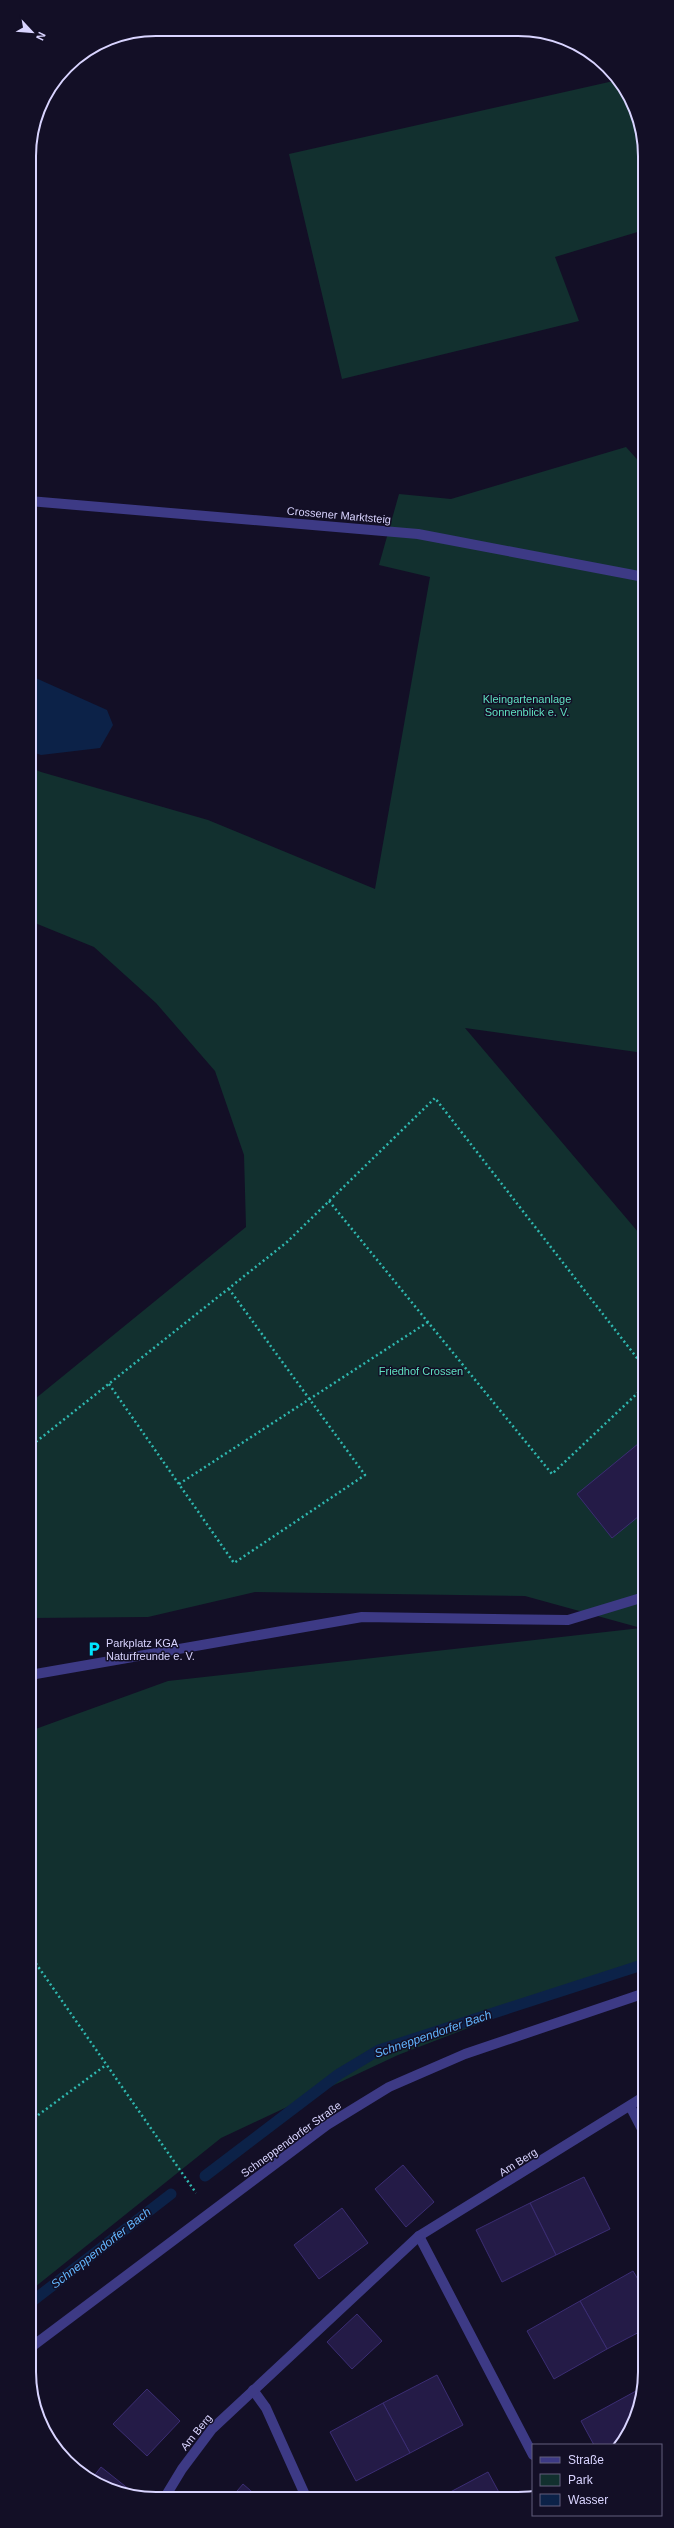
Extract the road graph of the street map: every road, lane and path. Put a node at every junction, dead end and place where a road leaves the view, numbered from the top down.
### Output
1 (36, 502) edge
2 (638, 576) edge
3 (328, 1201) junction
4 (228, 1289) junction
5 (428, 1322) junction
6 (638, 1359) edge
7 (109, 1384) junction
8 (638, 1393) edge
9 (310, 1399) junction
10 (36, 1442) edge
11 (179, 1484) junction
12 (638, 1599) edge
13 (36, 1674) edge
14 (36, 1964) edge
15 (638, 1995) edge
16 (106, 2065) junction
17 (638, 2101) edge
18 (630, 2106) junction
19 (36, 2117) edge
20 (638, 2121) edge
21 (211, 2213) junction
22 (419, 2236) junction
23 (36, 2344) edge
24 (253, 2390) junction
25 (532, 2453) edge
26 (168, 2492) edge
27 (304, 2492) edge

1 - 2 street, Crossener Marktsteig
3 - 4 path
3 - 5 path
3 - 6 path
4 - 7 path
4 - 9 path
5 - 8 path
5 - 9 path
7 - 10 path
7 - 11 path
9 - 11 path
9 - 11 path
12 - 13 street
14 - 16 path
15 - 21 street, Schneppendorfer Straße
16 - 19 path
16 - 21 path
17 - 18 street, Am Berg
18 - 20 street
18 - 22 street, Am Berg
21 - 23 street, Schneppendorfer Straße
22 - 24 street, Am Berg
22 - 25 street
24 - 26 street, Am Berg
24 - 27 street

